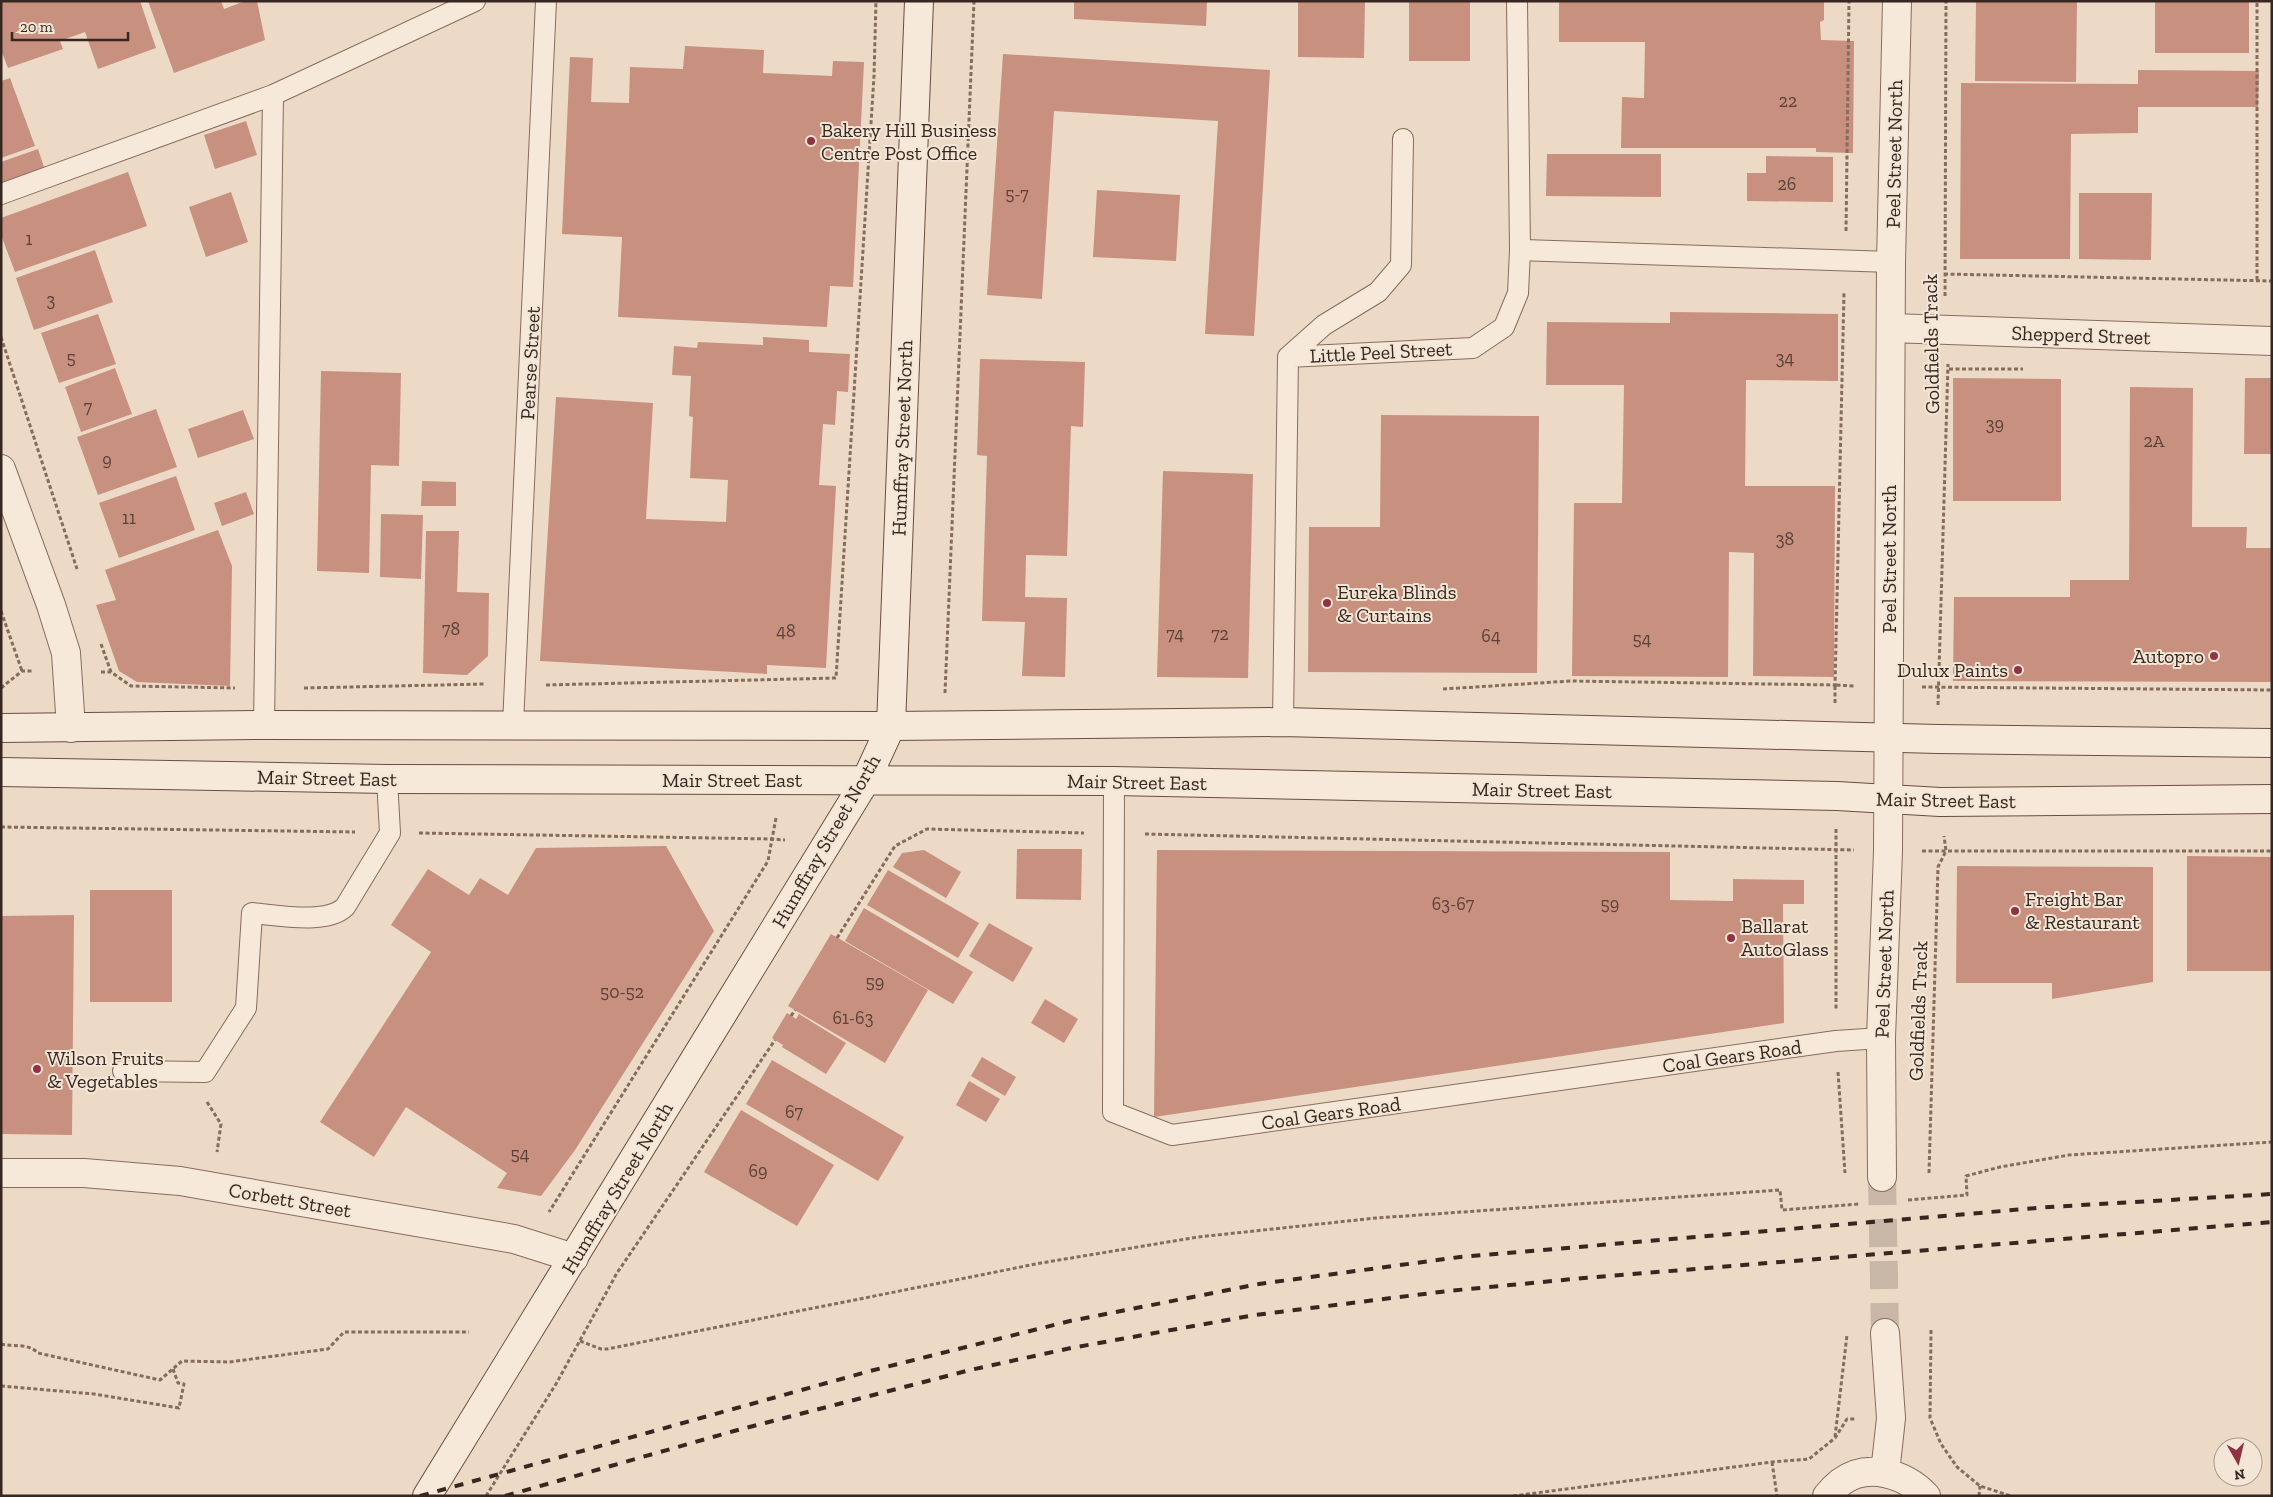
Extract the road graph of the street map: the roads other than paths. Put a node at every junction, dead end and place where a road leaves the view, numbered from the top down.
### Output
1 (475, 1) edge
2 (546, 1) edge
3 (919, 1) edge
4 (1518, 1) edge
5 (1897, 1) edge
6 (272, 95) junction
7 (1403, 139) dead end
8 (1, 194) edge
9 (1520, 250) junction
10 (1891, 262) junction
11 (1891, 328) junction
12 (2272, 341) edge
13 (1288, 357) junction
14 (1, 469) edge
15 (1284, 722) junction
16 (264, 725) junction
17 (513, 725) junction
18 (891, 726) junction
19 (1, 728) edge
20 (71, 728) junction
21 (1889, 738) junction
22 (2272, 743) edge
23 (1, 772) edge
24 (387, 779) junction
25 (866, 780) junction
26 (1114, 781) junction
27 (2272, 799) edge
28 (1888, 800) junction
29 (1881, 1038) junction
30 (123, 1071) dead end
31 (1, 1173) edge
32 (1882, 1177) tunnel mouth
33 (574, 1258) junction
34 (1885, 1333) tunnel mouth
35 (1885, 1473) junction
36 (427, 1496) edge
37 (1827, 1496) edge
38 (1926, 1496) edge

1 - 6 lane
2 - 17 lane, Pearse Street
3 - 18 main road, Humffray Street North
4 - 9 lane, Little Peel Street
5 - 10 main road, Peel Street North
6 - 8 lane
6 - 16 lane
7 - 13 lane
9 - 10 lane
9 - 13 lane, Little Peel Street
10 - 11 main road, Peel Street North
11 - 12 main road, Shepperd Street
11 - 21 main road, Peel Street North
13 - 15 lane, Little Peel Street
14 - 20 main road
15 - 18 main road
15 - 21 main road
16 - 17 main road
16 - 20 main road
17 - 18 main road
18 - 25 main road, Humffray Street North
19 - 20 main road
21 - 22 main road
21 - 28 main road, Peel Street North
23 - 24 main road, Mair Street East
24 - 25 main road, Mair Street East
24 - 30 lane
25 - 26 main road, Mair Street East
25 - 33 main road, Humffray Street North
26 - 28 main road, Mair Street East
26 - 29 lane, Coal Gears Road
27 - 28 main road, Mair Street East
28 - 29 main road, Peel Street North
29 - 32 main road, Peel Street North
31 - 33 main road, Corbett Street
33 - 36 main road, Humffray Street North
34 - 35 main road
35 - 37 main road
35 - 38 main road

